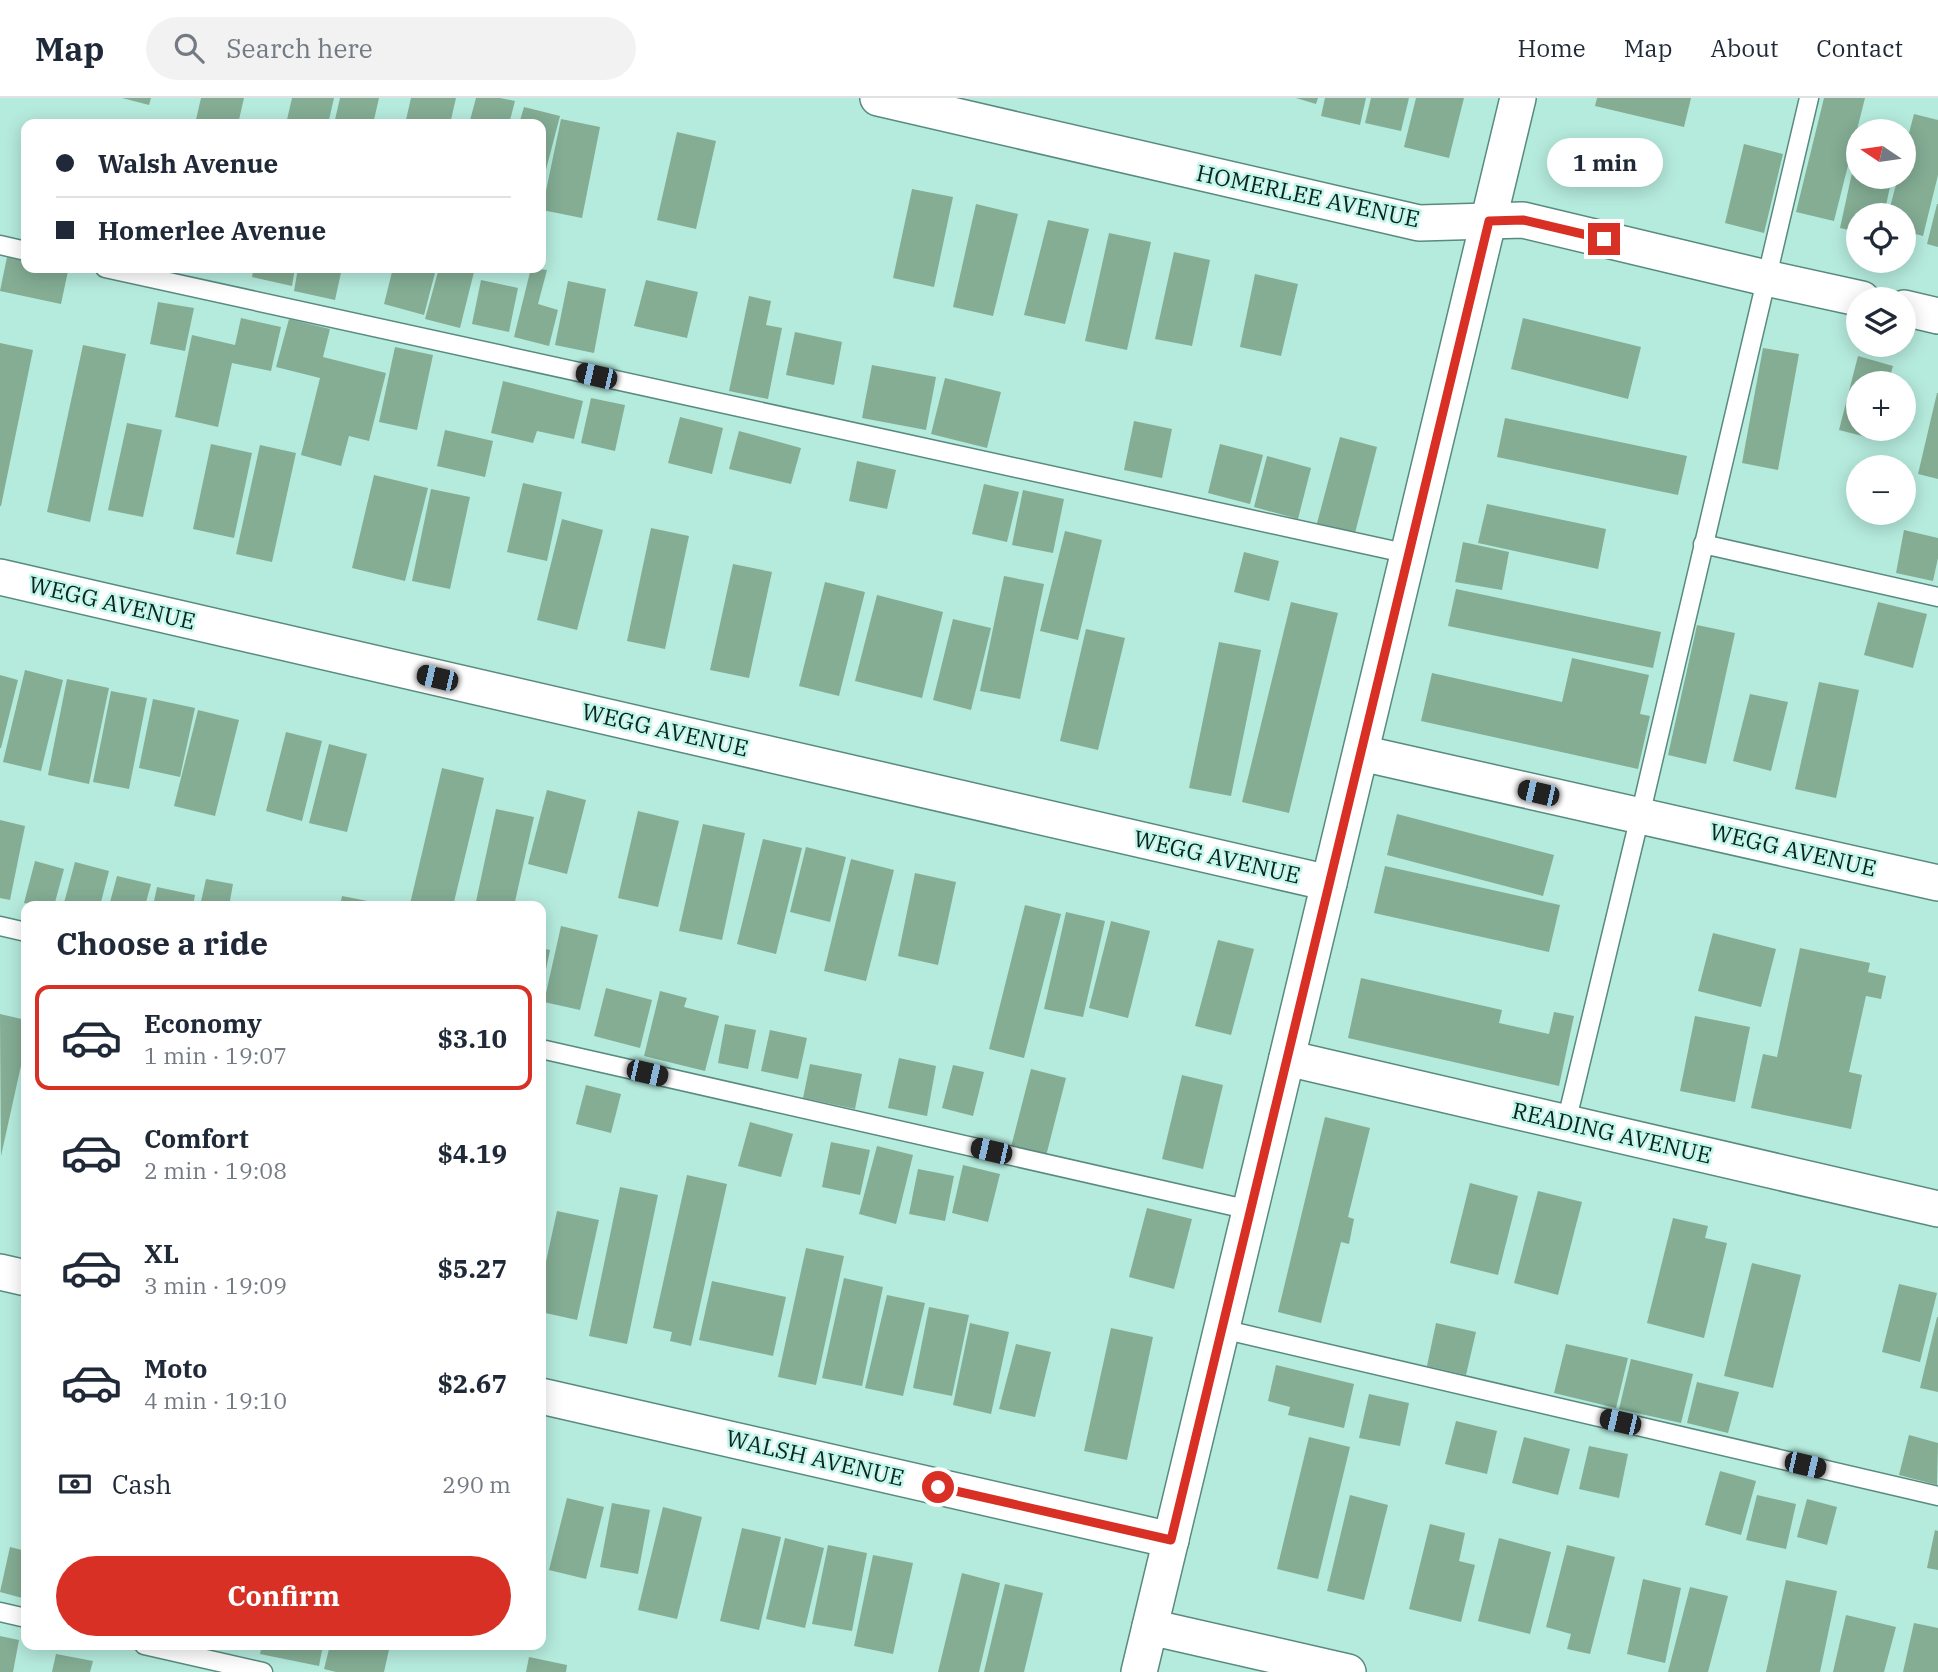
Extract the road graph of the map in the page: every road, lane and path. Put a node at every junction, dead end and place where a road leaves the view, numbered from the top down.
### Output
1 (878, 98) edge
2 (1518, 98) edge
3 (1809, 98) edge
4 (1489, 221) junction
5 (0, 245) edge
6 (21, 250) edge
7 (127, 273) edge
8 (1766, 278) junction
9 (1846, 296) edge
10 (1916, 311) edge
11 (1938, 316) edge
12 (1703, 544) junction
13 (1409, 554) junction
14 (0, 577) edge
15 (1938, 597) edge
16 (1361, 753) junction
17 (1640, 816) junction
18 (1329, 883) junction
19 (1938, 883) edge
20 (0, 926) edge
21 (21, 931) edge
22 (546, 1050) edge
23 (1287, 1058) junction
24 (1566, 1123) junction
25 (1938, 1209) edge
26 (1250, 1210) junction
27 (0, 1272) edge
28 (21, 1277) edge
29 (1222, 1329) junction
30 (546, 1397) edge
31 (1938, 1496) edge
32 (1171, 1540) junction
33 (0, 1612) edge
34 (21, 1617) edge
35 (1150, 1627) junction
36 (166, 1650) edge
37 (263, 1672) edge
38 (1139, 1672) edge
39 (1349, 1672) edge

1 - 4 street, HOMERLEE AVENUE
2 - 4 street
3 - 8 lane
4 - 8 street, HOMERLEE AVENUE
4 - 13 street
5 - 6 lane
7 - 13 lane
8 - 9 street, HOMERLEE AVENUE
8 - 12 lane
10 - 11 street
12 - 15 lane
12 - 17 lane
13 - 16 street
14 - 18 street, WEGG AVENUE
16 - 17 street, WEGG AVENUE
16 - 18 street
17 - 19 street, WEGG AVENUE
17 - 24 lane
18 - 23 street
20 - 21 lane
22 - 26 lane
23 - 24 street, READING AVENUE
23 - 26 street
24 - 25 street, READING AVENUE
26 - 29 street
27 - 28 street
29 - 31 lane
29 - 32 street
30 - 32 street, WALSH AVENUE
32 - 35 street
33 - 34 lane
35 - 38 street
35 - 39 street
36 - 37 lane

